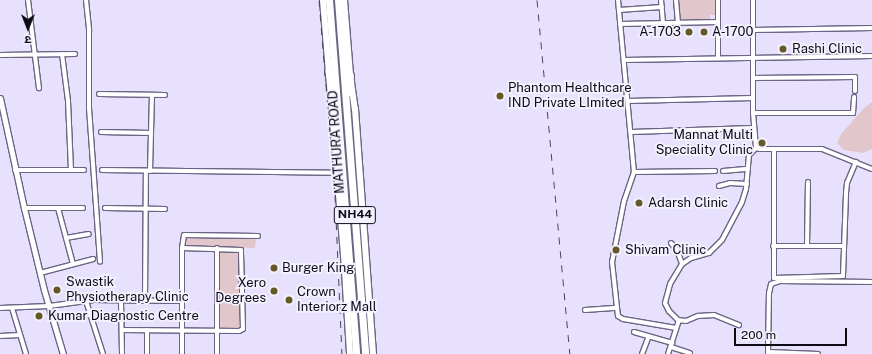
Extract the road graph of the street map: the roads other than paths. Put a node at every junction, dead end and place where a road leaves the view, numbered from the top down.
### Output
1 (28, 0) edge
2 (86, 0) edge
3 (323, 0) edge
4 (329, 0) edge
5 (338, 0) edge
6 (344, 0) edge
7 (618, 0) edge
8 (661, 0) edge
9 (676, 0) edge
10 (718, 0) edge
11 (753, 0) edge
12 (662, 7) junction
13 (619, 10) junction
14 (718, 22) junction
15 (664, 23) junction
16 (678, 23) junction
17 (620, 24) junction
18 (872, 28) edge
19 (753, 30) junction
20 (62, 54) junction
21 (75, 54) dead end
22 (0, 55) edge
23 (34, 55) junction
24 (872, 56) edge
25 (718, 58) junction
26 (753, 59) junction
27 (624, 60) junction
28 (328, 70) junction
29 (347, 75) junction
30 (753, 78) junction
31 (39, 88) dead end
32 (855, 91) dead end
33 (100, 94) dead end
34 (152, 95) junction
35 (165, 95) dead end
36 (854, 97) dead end
37 (0, 98) edge
38 (753, 98) junction
39 (628, 101) junction
40 (336, 102) junction
41 (753, 113) junction
42 (753, 128) junction
43 (101, 132) dead end
44 (631, 132) junction
45 (151, 133) junction
46 (756, 148) junction
47 (774, 149) junction
48 (856, 162) junction
49 (748, 169) junction
50 (872, 169) edge
51 (15, 170) junction
52 (71, 170) junction
53 (84, 170) dead end
54 (102, 170) dead end
55 (148, 171) junction
56 (715, 171) dead end
57 (723, 171) dead end
58 (634, 172) junction
59 (338, 173) junction
60 (808, 182) dead end
61 (747, 184) junction
62 (719, 186) dead end
63 (24, 208) junction
64 (58, 208) junction
65 (83, 208) dead end
66 (105, 208) dead end
67 (146, 209) junction
68 (166, 209) dead end
69 (89, 234) dead end
70 (258, 236) dead end
71 (66, 238) junction
72 (671, 243) dead end
73 (773, 246) junction
74 (807, 246) junction
75 (844, 246) junction
76 (182, 248) junction
77 (217, 248) junction
78 (93, 259) dead end
79 (100, 262) dead end
80 (73, 264) junction
81 (682, 264) junction
82 (40, 273) junction
83 (872, 282) edge
84 (86, 300) junction
85 (145, 301) junction
86 (121, 302) junction
87 (182, 302) junction
88 (48, 306) junction
89 (0, 308) edge
90 (12, 308) junction
91 (617, 308) junction
92 (585, 310) dead end
93 (678, 320) junction
94 (739, 325) dead end
95 (676, 328) junction
96 (122, 330) junction
97 (147, 330) junction
98 (182, 331) junction
99 (217, 331) junction
100 (634, 332) dead end
101 (20, 335) junction
102 (0, 336) edge
103 (649, 336) junction
104 (671, 345) junction
105 (355, 352) edge
106 (690, 353) edge
107 (768, 353) edge
108 (26, 354) edge
109 (63, 354) edge
110 (102, 354) edge
111 (122, 354) edge
112 (147, 354) edge
113 (182, 354) edge
114 (217, 354) edge
115 (350, 354) edge
116 (365, 354) edge
117 (373, 354) edge
118 (642, 354) edge
119 (668, 354) edge
120 (818, 354) edge

1 - 23 street
2 - 79 street
3 - 28 main road
4 - 40 highway, MATHURA ROAD / NH44
5 - 29 highway, MATHURA ROAD / NH44
6 - 29 main road
7 - 13 street
8 - 12 street
9 - 16 street
10 - 14 street
11 - 19 street
12 - 13 street
12 - 15 street
13 - 17 street
14 - 16 street
14 - 25 street
15 - 16 street
15 - 17 street
17 - 27 street
18 - 19 street
19 - 26 street
20 - 21 street
20 - 23 street
20 - 52 street
22 - 23 street
23 - 31 street
24 - 26 street
25 - 26 street
25 - 27 street
26 - 30 street
27 - 39 street
28 - 40 highway
28 - 59 main road
29 - 116 highway, MATHURA ROAD / NH44
29 - 117 main road
30 - 32 street
30 - 38 street
33 - 34 street
34 - 35 street
34 - 45 street
36 - 41 street
37 - 51 street
38 - 39 street
38 - 41 street
39 - 44 street
40 - 105 highway, MATHURA ROAD / NH44
41 - 42 street
42 - 44 street
42 - 46 street
43 - 45 street
44 - 58 street
45 - 55 street
46 - 47 street
46 - 49 street
47 - 48 street
47 - 73 street
48 - 50 street
48 - 75 street
49 - 57 street
49 - 61 street
51 - 52 street
51 - 63 street
52 - 53 street
54 - 55 street
55 - 59 street
55 - 67 street
56 - 58 street
58 - 91 street
59 - 115 main road
60 - 74 street
61 - 62 street
61 - 81 street
63 - 64 street
63 - 82 street
64 - 65 street
64 - 71 street
66 - 67 street
67 - 68 street
67 - 85 street
69 - 71 street
70 - 76 street
71 - 80 street
72 - 81 street
73 - 74 street
73 - 75 street
74 - 75 street
76 - 77 street
76 - 87 street
77 - 99 street
77 - 99 street
78 - 80 street
80 - 82 street
81 - 93 street
82 - 88 street
83 - 107 street
84 - 86 street
84 - 88 street
84 - 110 street
85 - 86 street
85 - 87 street
86 - 96 street
87 - 98 street
88 - 90 street
88 - 109 street
89 - 90 street
90 - 101 street
91 - 92 street
91 - 95 street
93 - 94 street
93 - 95 street
95 - 104 street
96 - 97 street
96 - 111 street
97 - 98 street
97 - 112 street
98 - 99 street
98 - 113 street
99 - 114 street
100 - 103 street
101 - 102 street
101 - 108 street
103 - 104 street
103 - 118 street
104 - 106 street
104 - 119 street
107 - 120 street

